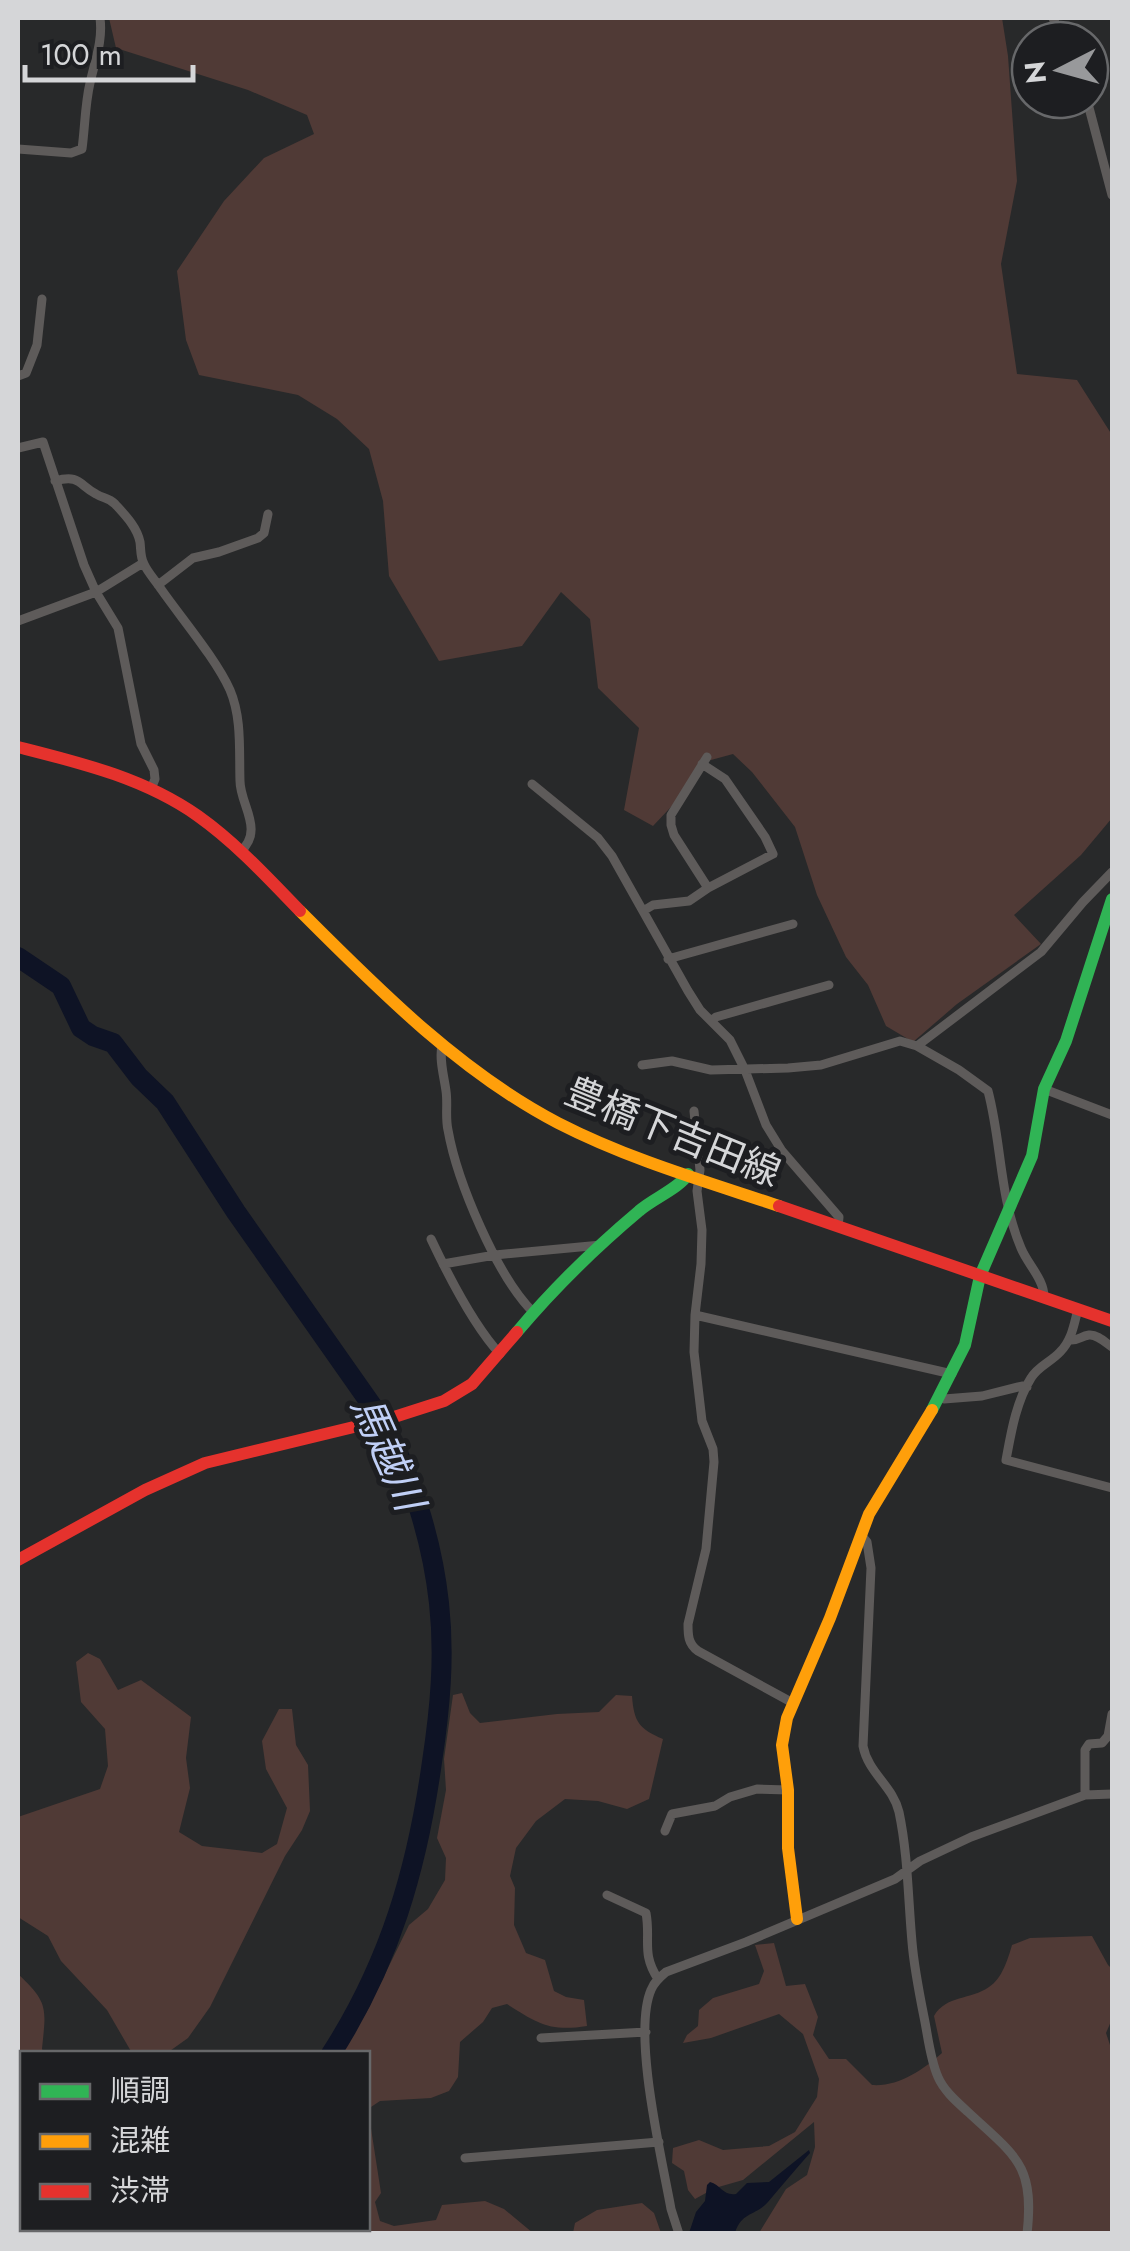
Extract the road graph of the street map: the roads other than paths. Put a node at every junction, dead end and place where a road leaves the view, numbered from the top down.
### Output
1 (100, 18) edge
2 (1092, 120) edge
3 (18, 149) edge
4 (1112, 195) edge
5 (42, 299) dead end
6 (18, 376) edge
7 (18, 448) edge
8 (55, 481) junction
9 (268, 514) dead end
10 (143, 563) junction
11 (158, 585) junction
12 (96, 592) junction
13 (18, 621) edge
14 (18, 747) edge
15 (532, 784) dead end
16 (151, 789) junction
17 (240, 852) junction
18 (1112, 872) edge
19 (708, 888) junction
20 (1112, 899) edge
21 (643, 911) junction
22 (793, 924) dead end
23 (668, 959) junction
24 (828, 986) dead end
25 (711, 1021) junction
26 (442, 1045) junction
27 (917, 1046) junction
28 (642, 1065) dead end
29 (746, 1070) junction
30 (1044, 1089) junction
31 (694, 1111) dead end
32 (1112, 1115) edge
33 (693, 1177) junction
34 (1008, 1214) junction
35 (838, 1227) junction
36 (430, 1239) dead end
37 (604, 1245) junction
38 (495, 1255) junction
39 (442, 1264) junction
40 (980, 1276) junction
41 (1044, 1298) junction
42 (1078, 1309) junction
43 (534, 1313) junction
44 (695, 1315) junction
45 (1112, 1321) edge
46 (1070, 1340) junction
47 (1112, 1347) edge
48 (500, 1354) junction
49 (952, 1374) junction
50 (1027, 1387) junction
51 (940, 1397) junction
52 (1112, 1488) edge
53 (862, 1535) junction
54 (18, 1560) edge
55 (793, 1703) junction
56 (1112, 1714) edge
57 (788, 1790) junction
58 (1112, 1794) edge
59 (1084, 1795) junction
60 (664, 1830) dead end
61 (908, 1871) junction
62 (607, 1895) dead end
63 (797, 1919) junction
64 (658, 1979) junction
65 (646, 2032) junction
66 (541, 2038) dead end
67 (659, 2142) junction
68 (465, 2158) dead end
69 (679, 2234) edge
70 (1027, 2234) edge

1 - 3 street
2 - 4 street
5 - 6 street
7 - 8 street
8 - 10 street
8 - 12 street
9 - 11 street
10 - 11 street
10 - 12 street
11 - 17 street
12 - 13 street
12 - 16 street
14 - 16 street, 豊橋下吉田線
15 - 21 street
16 - 17 street, 豊橋下吉田線
17 - 26 street, 豊橋下吉田線
18 - 27 street
19 - 19 street
19 - 21 street
20 - 30 street
21 - 23 street
22 - 23 street
23 - 25 street
24 - 25 street
25 - 29 street
26 - 33 street, 豊橋下吉田線
26 - 38 street
27 - 29 street
27 - 34 street
28 - 29 street
29 - 35 street
30 - 32 street
30 - 34 street
31 - 33 street
33 - 35 street, 豊橋下吉田線
33 - 37 street
33 - 44 street
34 - 40 street
34 - 41 street
35 - 40 street, 豊橋下吉田線
36 - 39 street
37 - 38 street
37 - 43 street
38 - 39 street
38 - 43 street
39 - 48 street
40 - 41 street, 豊橋下吉田線
40 - 49 street
41 - 42 street, 豊橋下吉田線
42 - 45 street, 豊橋下吉田線
42 - 46 street
43 - 48 street
44 - 49 street
44 - 55 street
46 - 47 street
46 - 50 street
48 - 54 street
49 - 51 street
50 - 51 street
50 - 52 street
51 - 53 street
53 - 55 street
53 - 61 street
55 - 57 street
56 - 59 street
57 - 60 street
57 - 63 street
58 - 59 street
59 - 61 street
61 - 63 street
61 - 70 street
62 - 64 street
63 - 64 street
64 - 65 street
65 - 66 street
65 - 67 street
67 - 68 street
67 - 69 street

